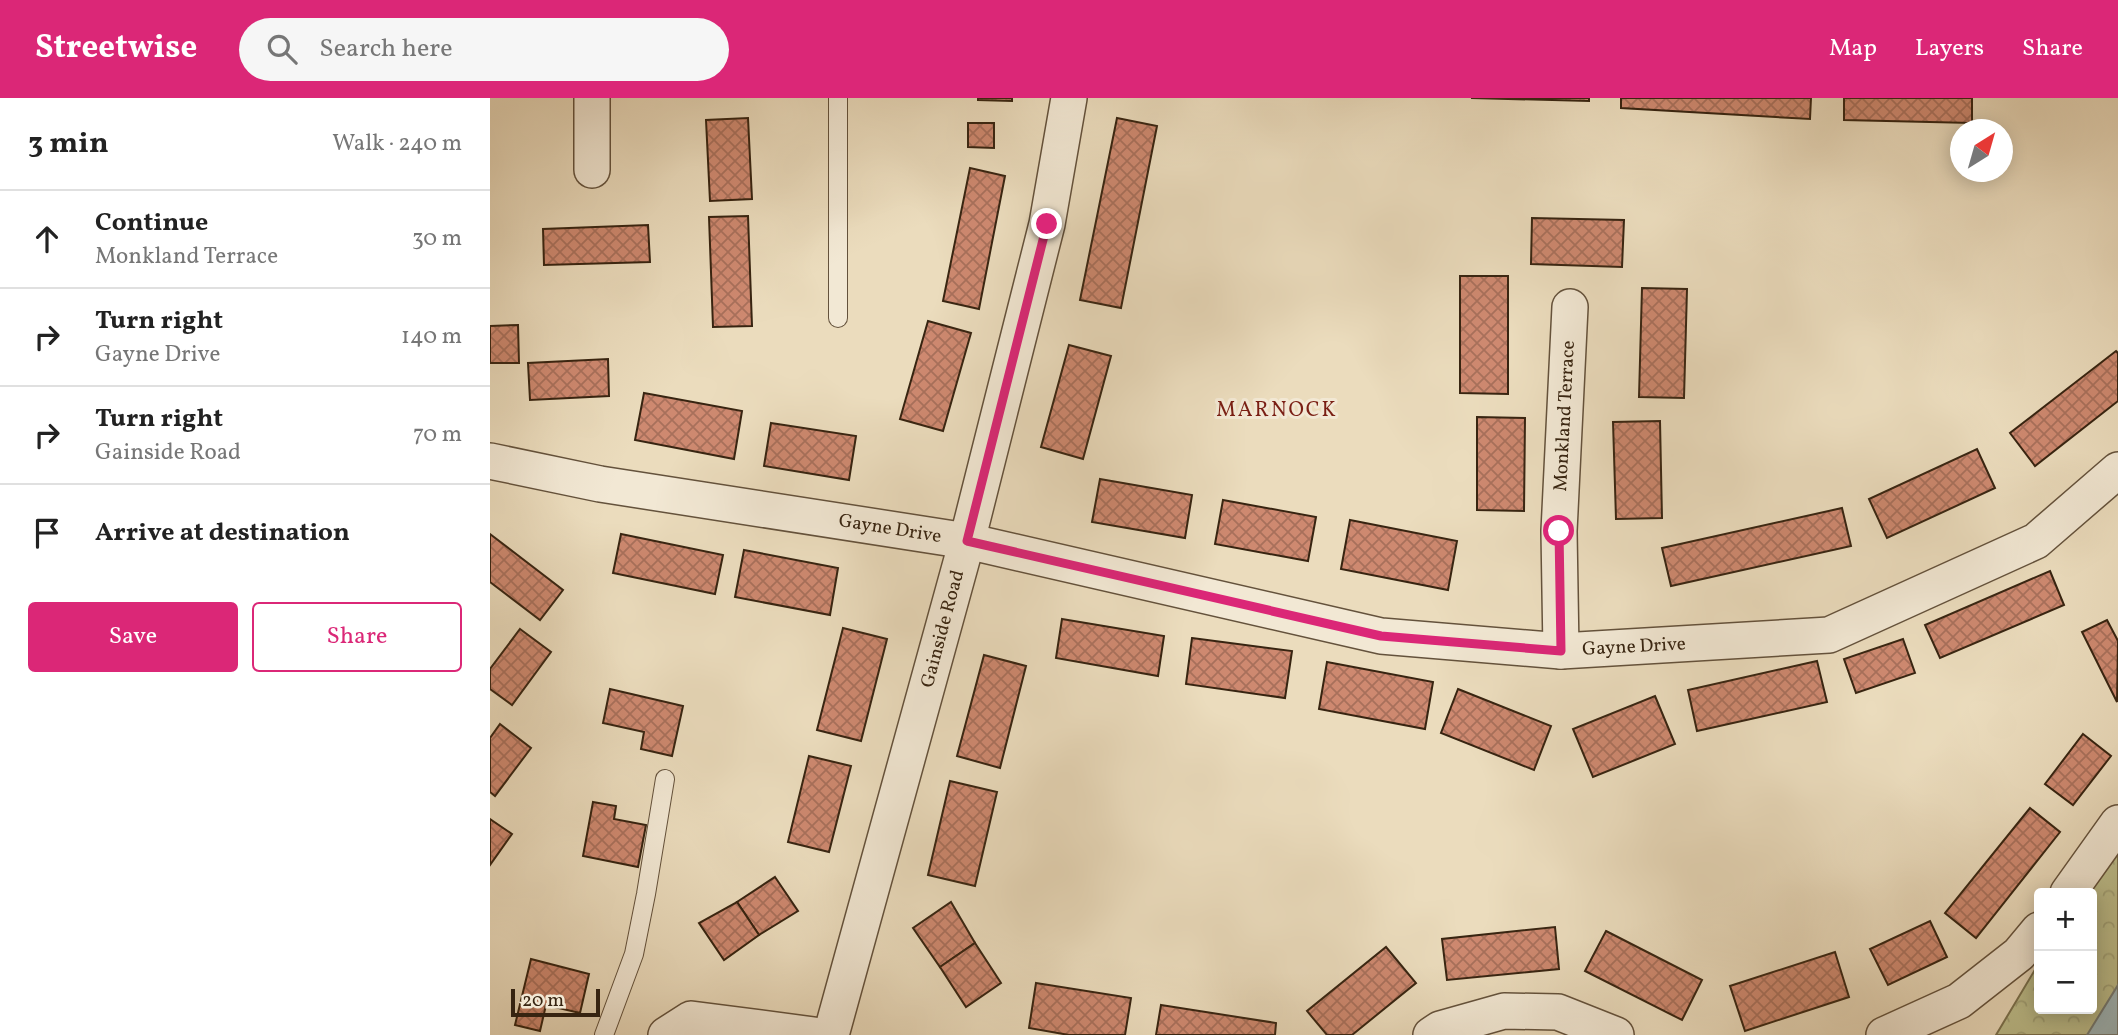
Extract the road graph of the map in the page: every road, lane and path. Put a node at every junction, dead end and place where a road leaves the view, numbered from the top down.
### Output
1 (592, 98) edge
2 (838, 98) edge
3 (1069, 98) edge
4 (592, 170) dead end
5 (1570, 307) dead end
6 (838, 318) dead end
7 (490, 461) edge
8 (2118, 470) edge
9 (967, 541) junction
10 (1561, 651) junction
11 (665, 779) dead end
12 (2118, 823) edge
13 (2072, 888) edge
14 (2034, 936) edge
15 (604, 1035) edge
16 (666, 1035) edge
17 (814, 1035) edge
18 (831, 1035) edge
19 (1431, 1035) edge
20 (1616, 1035) edge
21 (1884, 1035) edge

1 - 4 street
2 - 6 lane
3 - 9 street, Gainside Road
5 - 10 street, Monkland Terrace
7 - 9 street, Gayne Drive
8 - 10 street, Gayne Drive
9 - 10 street, Gayne Drive
9 - 18 street, Gainside Road
11 - 15 lane
12 - 13 street
14 - 21 street
16 - 17 street
19 - 20 street

